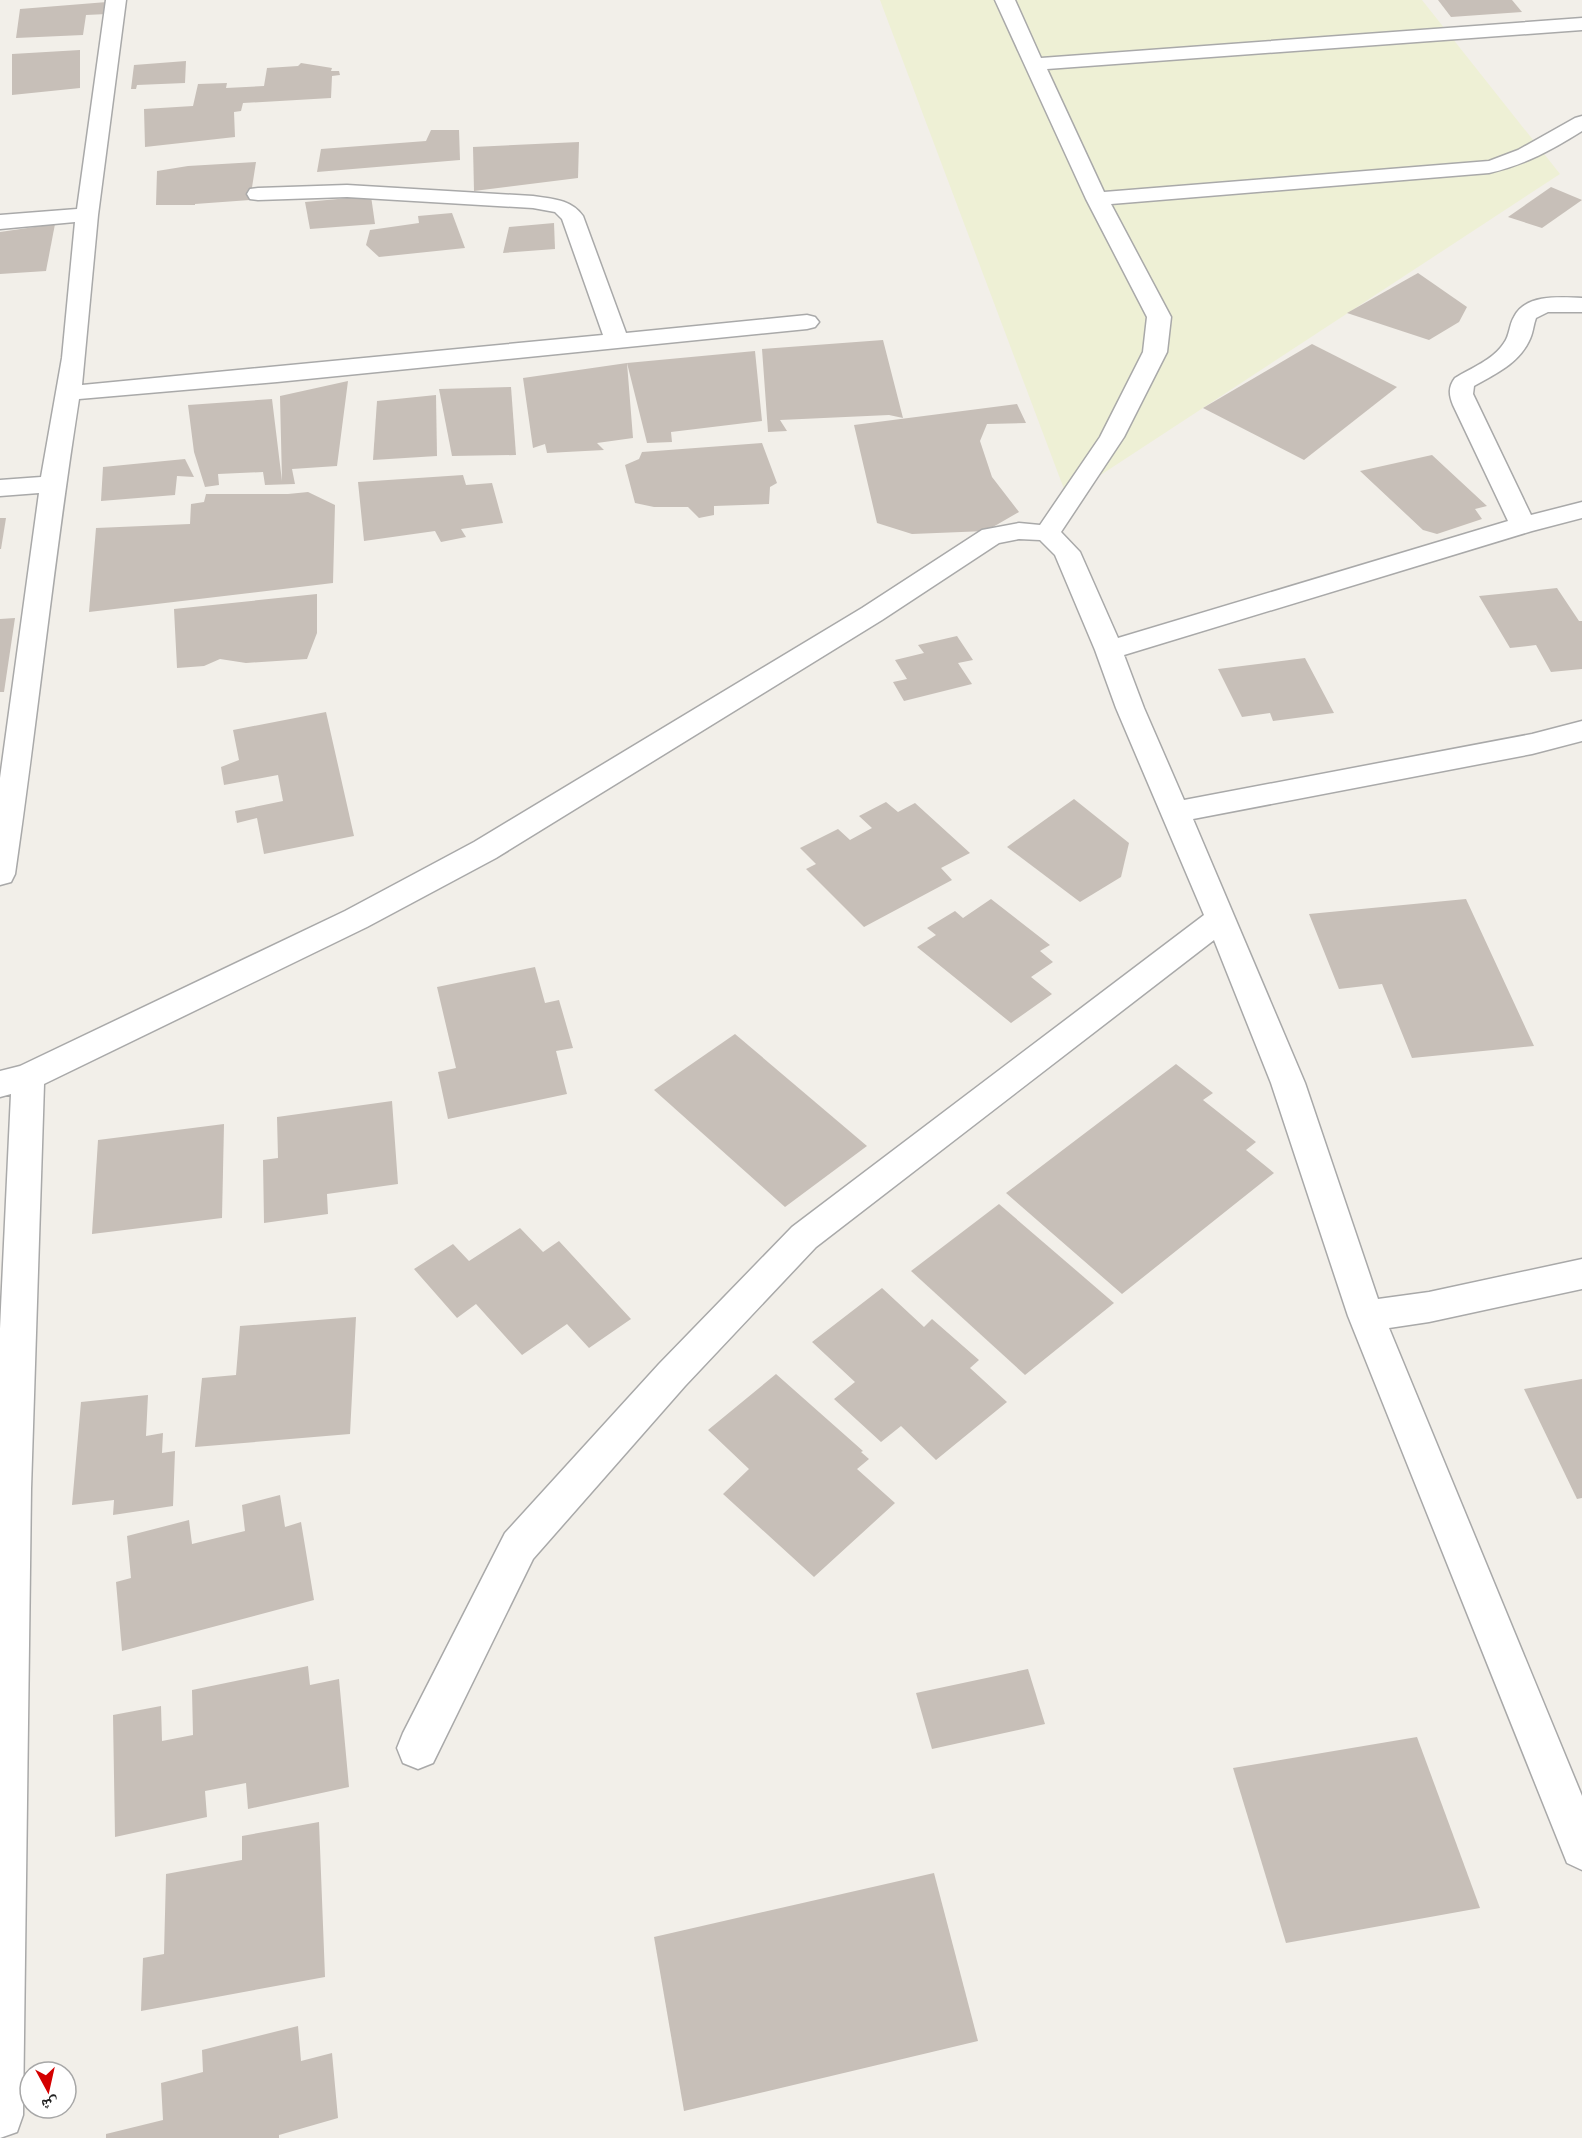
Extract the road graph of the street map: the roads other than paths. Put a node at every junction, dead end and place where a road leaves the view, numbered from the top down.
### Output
1 (116, 0) edge
2 (1005, 0) edge
3 (1582, 24) edge
4 (1035, 64) junction
5 (1582, 122) edge
6 (258, 194) dead end
7 (1097, 199) junction
8 (87, 214) junction
9 (0, 222) edge
10 (1582, 305) edge
11 (807, 322) dead end
12 (617, 341) junction
13 (68, 393) junction
14 (53, 484) junction
15 (0, 488) edge
16 (1582, 510) edge
17 (1523, 525) junction
18 (1047, 533) junction
19 (1109, 650) junction
20 (12, 723) edge
21 (1582, 731) edge
22 (1174, 812) junction
23 (0, 874) edge
24 (1221, 918) junction
25 (14, 1081) edge
26 (1582, 1274) edge
27 (1366, 1316) junction
28 (418, 1749) dead end
29 (1582, 1848) edge
30 (0, 2115) edge

1 - 8 street
2 - 4 street
3 - 4 street
4 - 7 street
5 - 7 street
6 - 12 street
7 - 18 street
8 - 9 street
8 - 13 street
10 - 17 street
11 - 12 street
12 - 13 street
13 - 14 street
14 - 15 street
14 - 20 street
16 - 17 street
17 - 19 street
18 - 19 street
18 - 25 street
19 - 22 street
20 - 23 street
21 - 22 street
22 - 24 street
24 - 27 street
24 - 28 street
25 - 30 street
26 - 27 street
27 - 29 street

